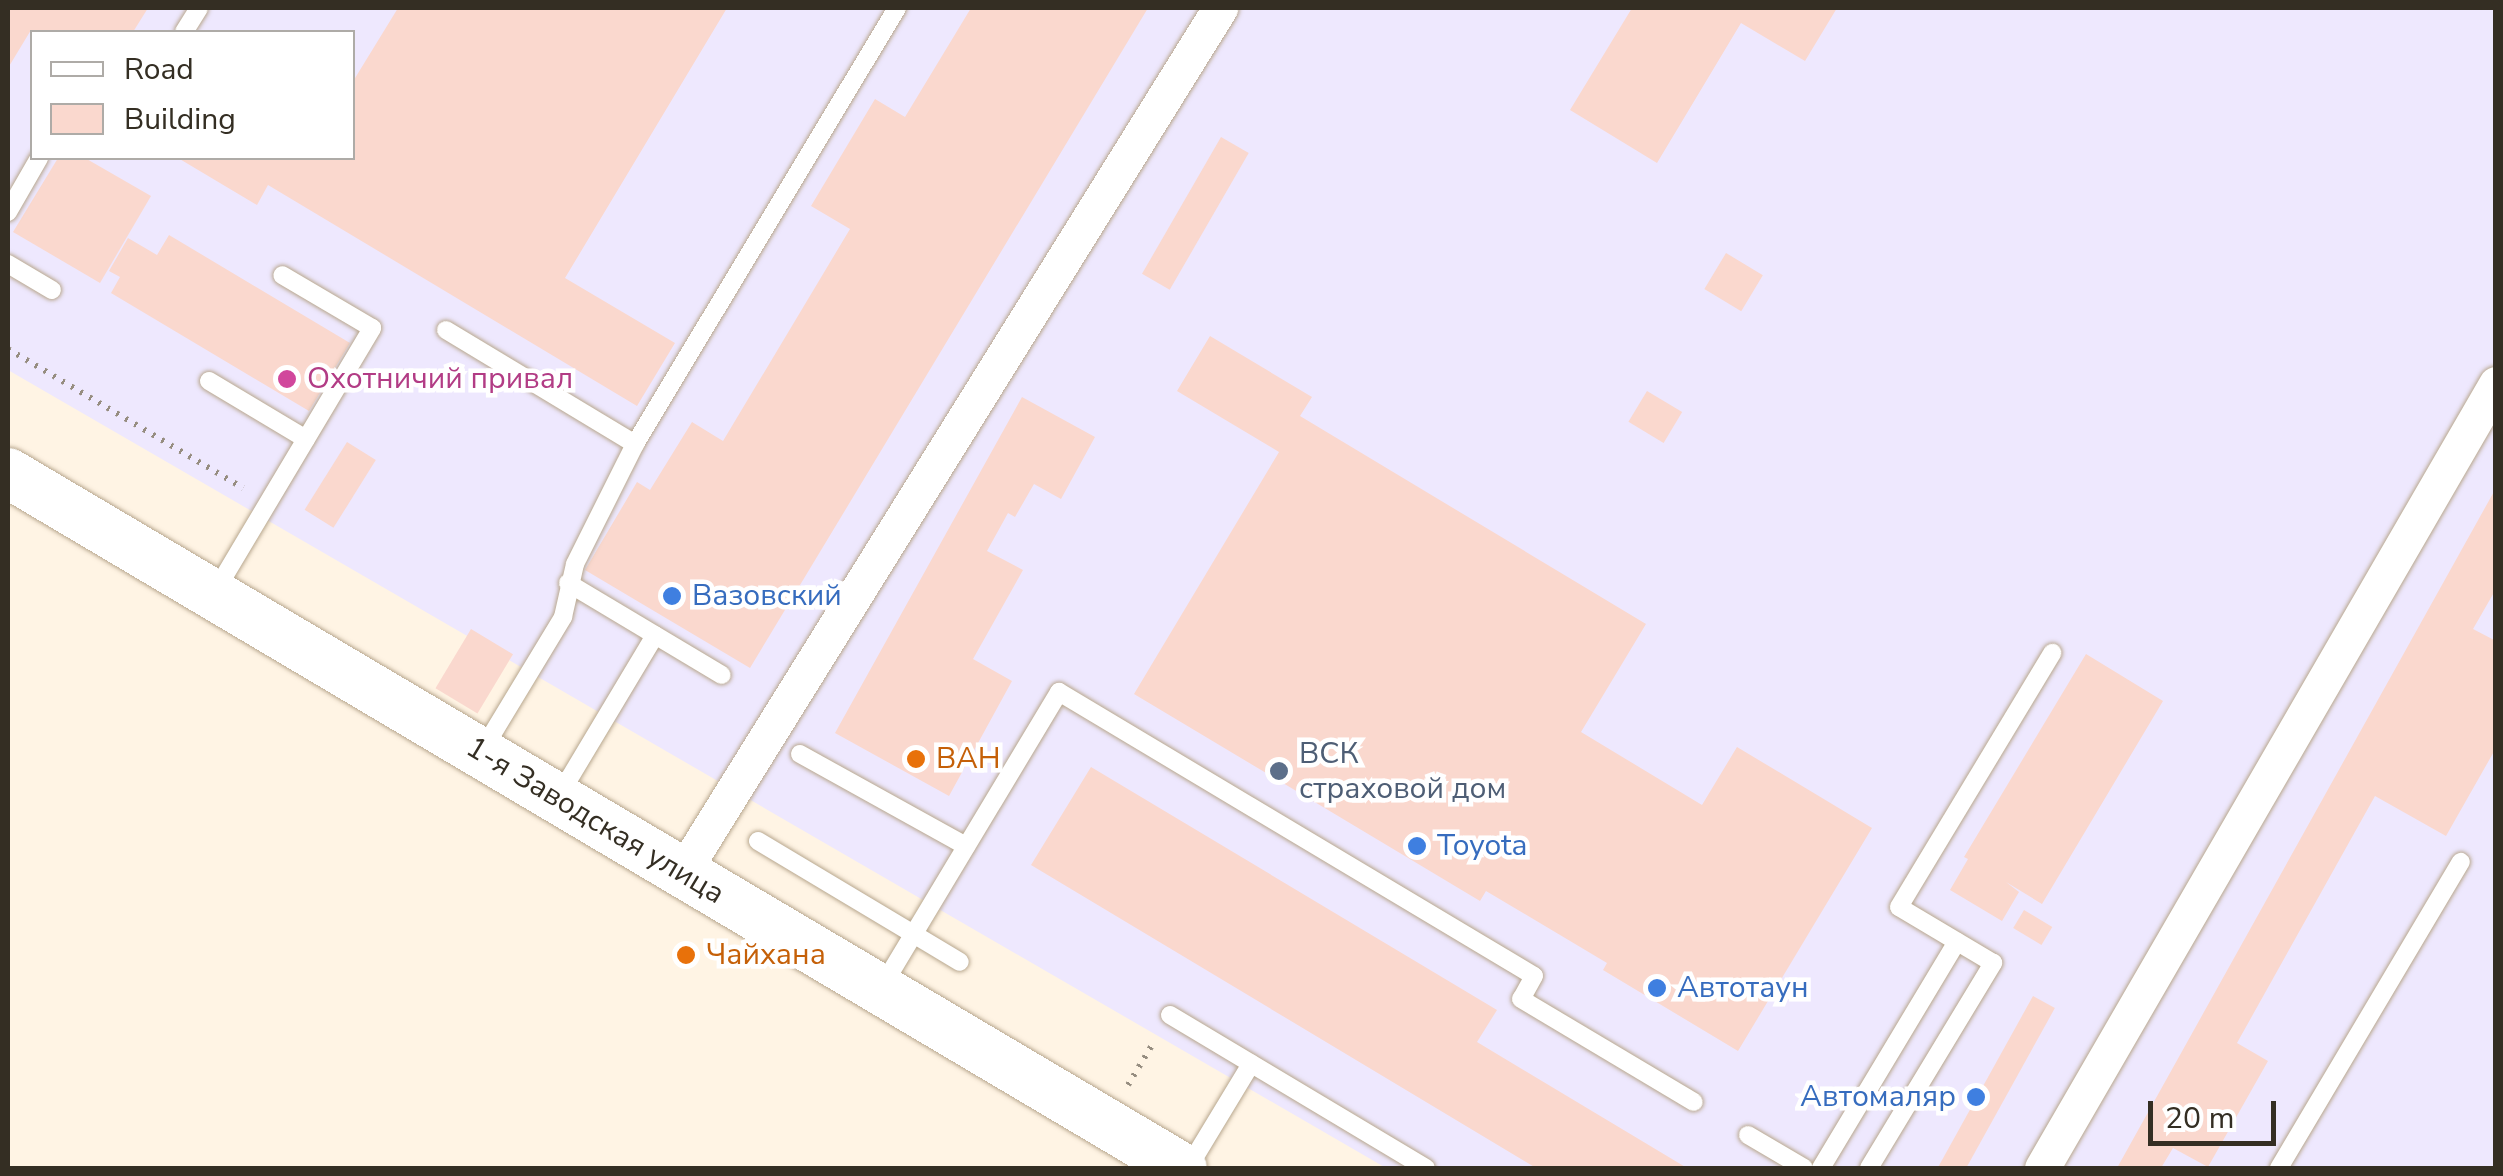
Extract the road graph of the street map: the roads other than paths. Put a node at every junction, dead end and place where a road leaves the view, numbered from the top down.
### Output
1 (199, 8) edge
2 (897, 8) edge
3 (1220, 8) edge
4 (185, 30) edge
5 (38, 160) edge
6 (8, 212) edge
7 (8, 264) edge
8 (282, 275) dead end
9 (52, 290) dead end
10 (446, 330) dead end
11 (209, 381) dead end
12 (2496, 384) edge
13 (306, 439) junction
14 (635, 444) junction
15 (8, 474) edge
16 (568, 583) junction
17 (213, 595) junction
18 (655, 636) junction
19 (2052, 653) dead end
20 (722, 675) dead end
21 (481, 754) junction
22 (800, 754) dead end
23 (557, 799) junction
24 (758, 841) dead end
25 (966, 846) junction
26 (2460, 862) dead end
27 (682, 873) junction
28 (913, 934) junction
29 (1957, 942) junction
30 (960, 962) dead end
31 (880, 990) junction
32 (1170, 1015) road end
33 (1252, 1064) junction
34 (1694, 1102) dead end
35 (1748, 1134) dead end
36 (1185, 1168) edge
37 (1426, 1168) edge
38 (1804, 1168) edge
39 (1820, 1168) edge
40 (1869, 1168) edge
41 (2042, 1168) edge
42 (2279, 1168) edge

1 - 4 lane
2 - 14 lane
3 - 27 street
5 - 6 lane
7 - 9 lane
8 - 13 lane
10 - 14 lane
11 - 13 lane
12 - 41 street
13 - 17 lane
14 - 16 lane
15 - 17 main road, 1-я Заводская улица
16 - 18 lane
16 - 21 lane
17 - 21 main road, 1-я Заводская улица
18 - 20 lane
18 - 23 lane
19 - 29 lane
21 - 23 main road, 1-я Заводская улица
22 - 25 lane
23 - 27 main road, 1-я Заводская улица
24 - 28 lane
25 - 28 lane
25 - 34 lane
26 - 42 lane
27 - 31 main road, 1-я Заводская улица
28 - 30 lane
28 - 31 lane
29 - 39 lane
29 - 40 lane
31 - 36 main road, 1-я Заводская улица
32 - 33 lane
33 - 36 lane
33 - 37 lane
35 - 38 lane

